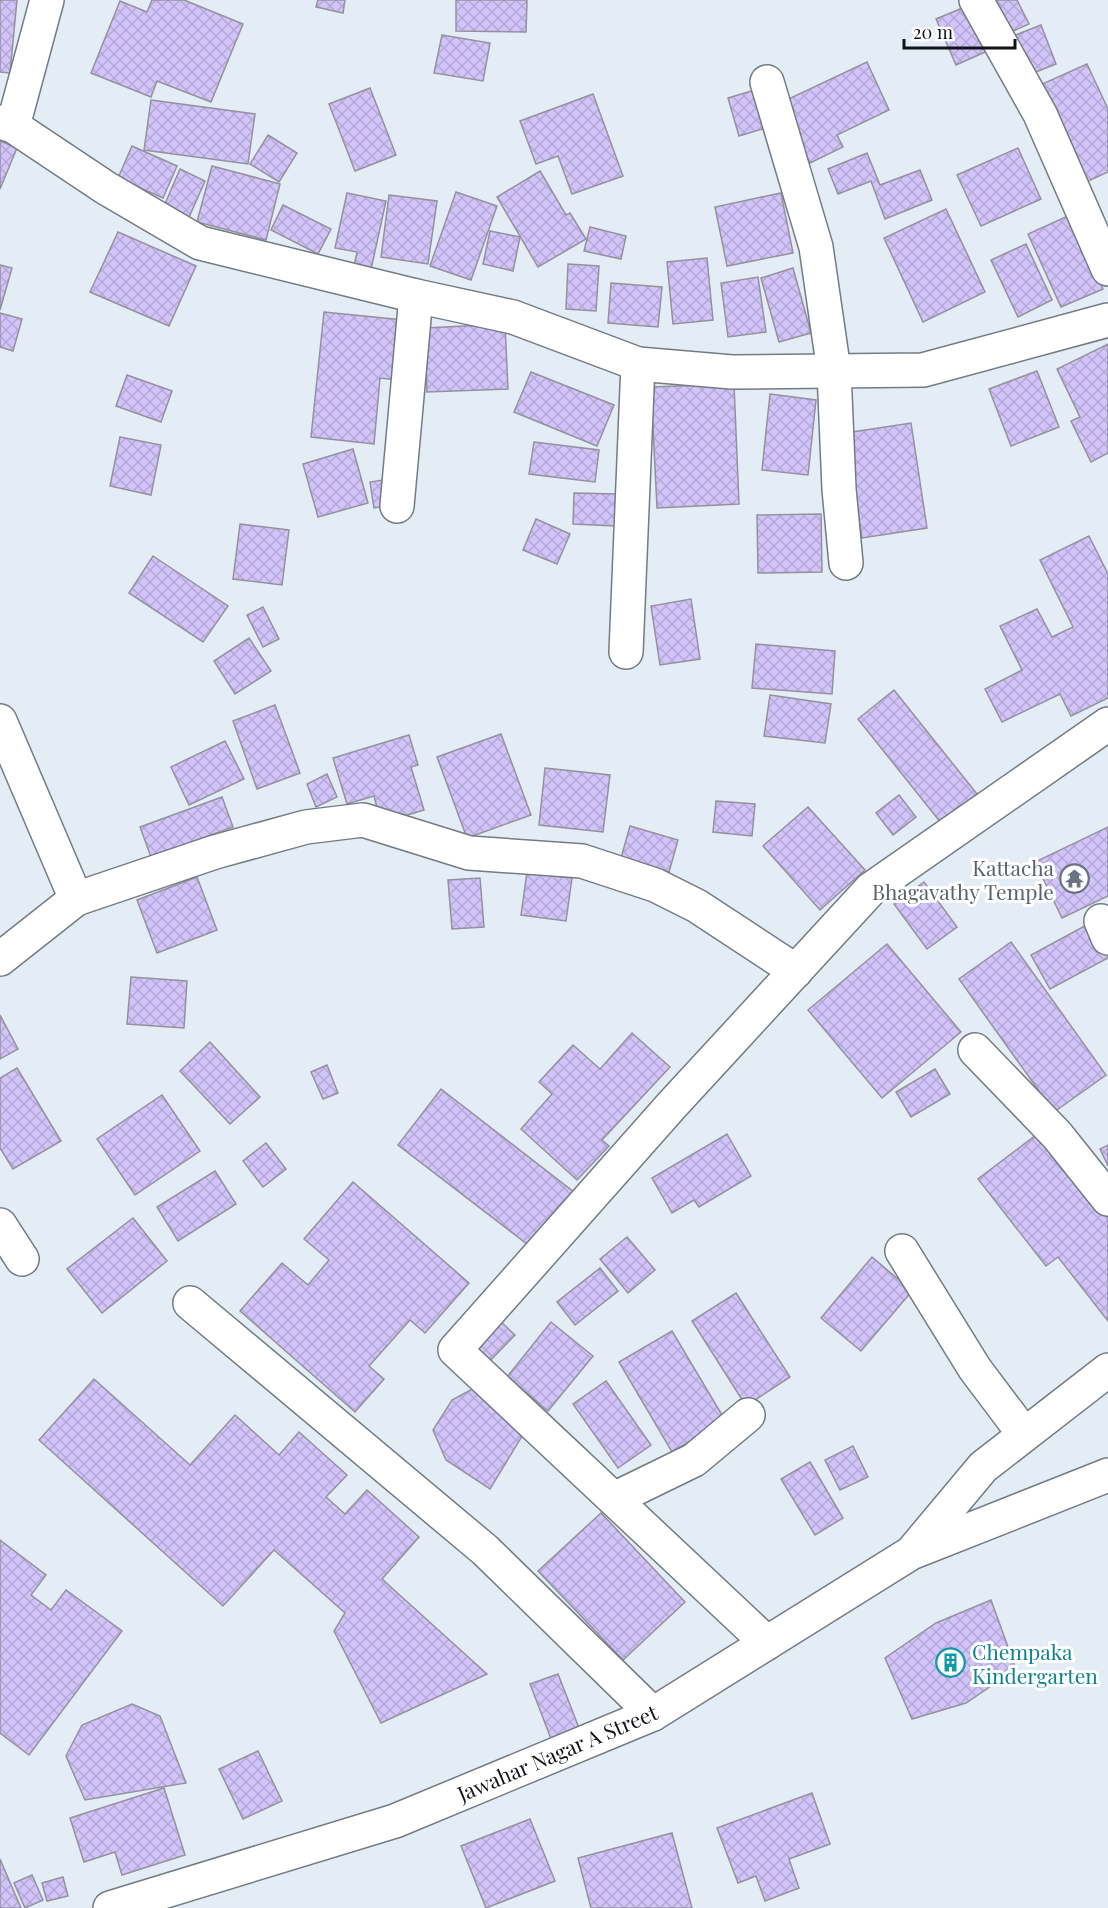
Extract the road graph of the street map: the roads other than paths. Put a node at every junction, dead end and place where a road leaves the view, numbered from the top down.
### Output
1 (46, 0) edge
2 (976, 0) edge
3 (767, 82) dead end
4 (6, 124) edge
5 (1108, 269) edge
6 (416, 297) junction
7 (1108, 320) edge
8 (638, 364) junction
9 (834, 371) junction
10 (397, 506) dead end
11 (846, 563) dead end
12 (626, 652) dead end
13 (0, 721) edge
14 (1108, 724) edge
15 (76, 899) junction
16 (0, 959) edge
17 (796, 971) junction
18 (975, 1050) dead end
19 (1108, 1199) edge
20 (0, 1225) edge
21 (902, 1251) dead end
22 (22, 1259) dead end
23 (189, 1303) dead end
24 (1108, 1370) edge
25 (748, 1414) dead end
26 (1024, 1434) junction
27 (1108, 1475) edge
28 (614, 1499) junction
29 (911, 1553) junction
30 (767, 1643) junction
31 (653, 1714) junction
32 (110, 1908) edge

1 - 4 street
2 - 5 street
3 - 9 street
4 - 6 street
6 - 8 street
6 - 10 street
7 - 9 street
8 - 9 street
8 - 12 street
9 - 11 street
13 - 15 street
14 - 17 street
15 - 16 street
15 - 17 street
17 - 28 street
18 - 19 street
20 - 22 street
21 - 26 street
23 - 31 street
24 - 26 street
25 - 28 street
26 - 29 street
27 - 29 street, Jawahar Nagar A Street
28 - 30 street
29 - 30 street, Jawahar Nagar A Street
30 - 31 street, Jawahar Nagar A Street
31 - 32 street, Jawahar Nagar A Street

